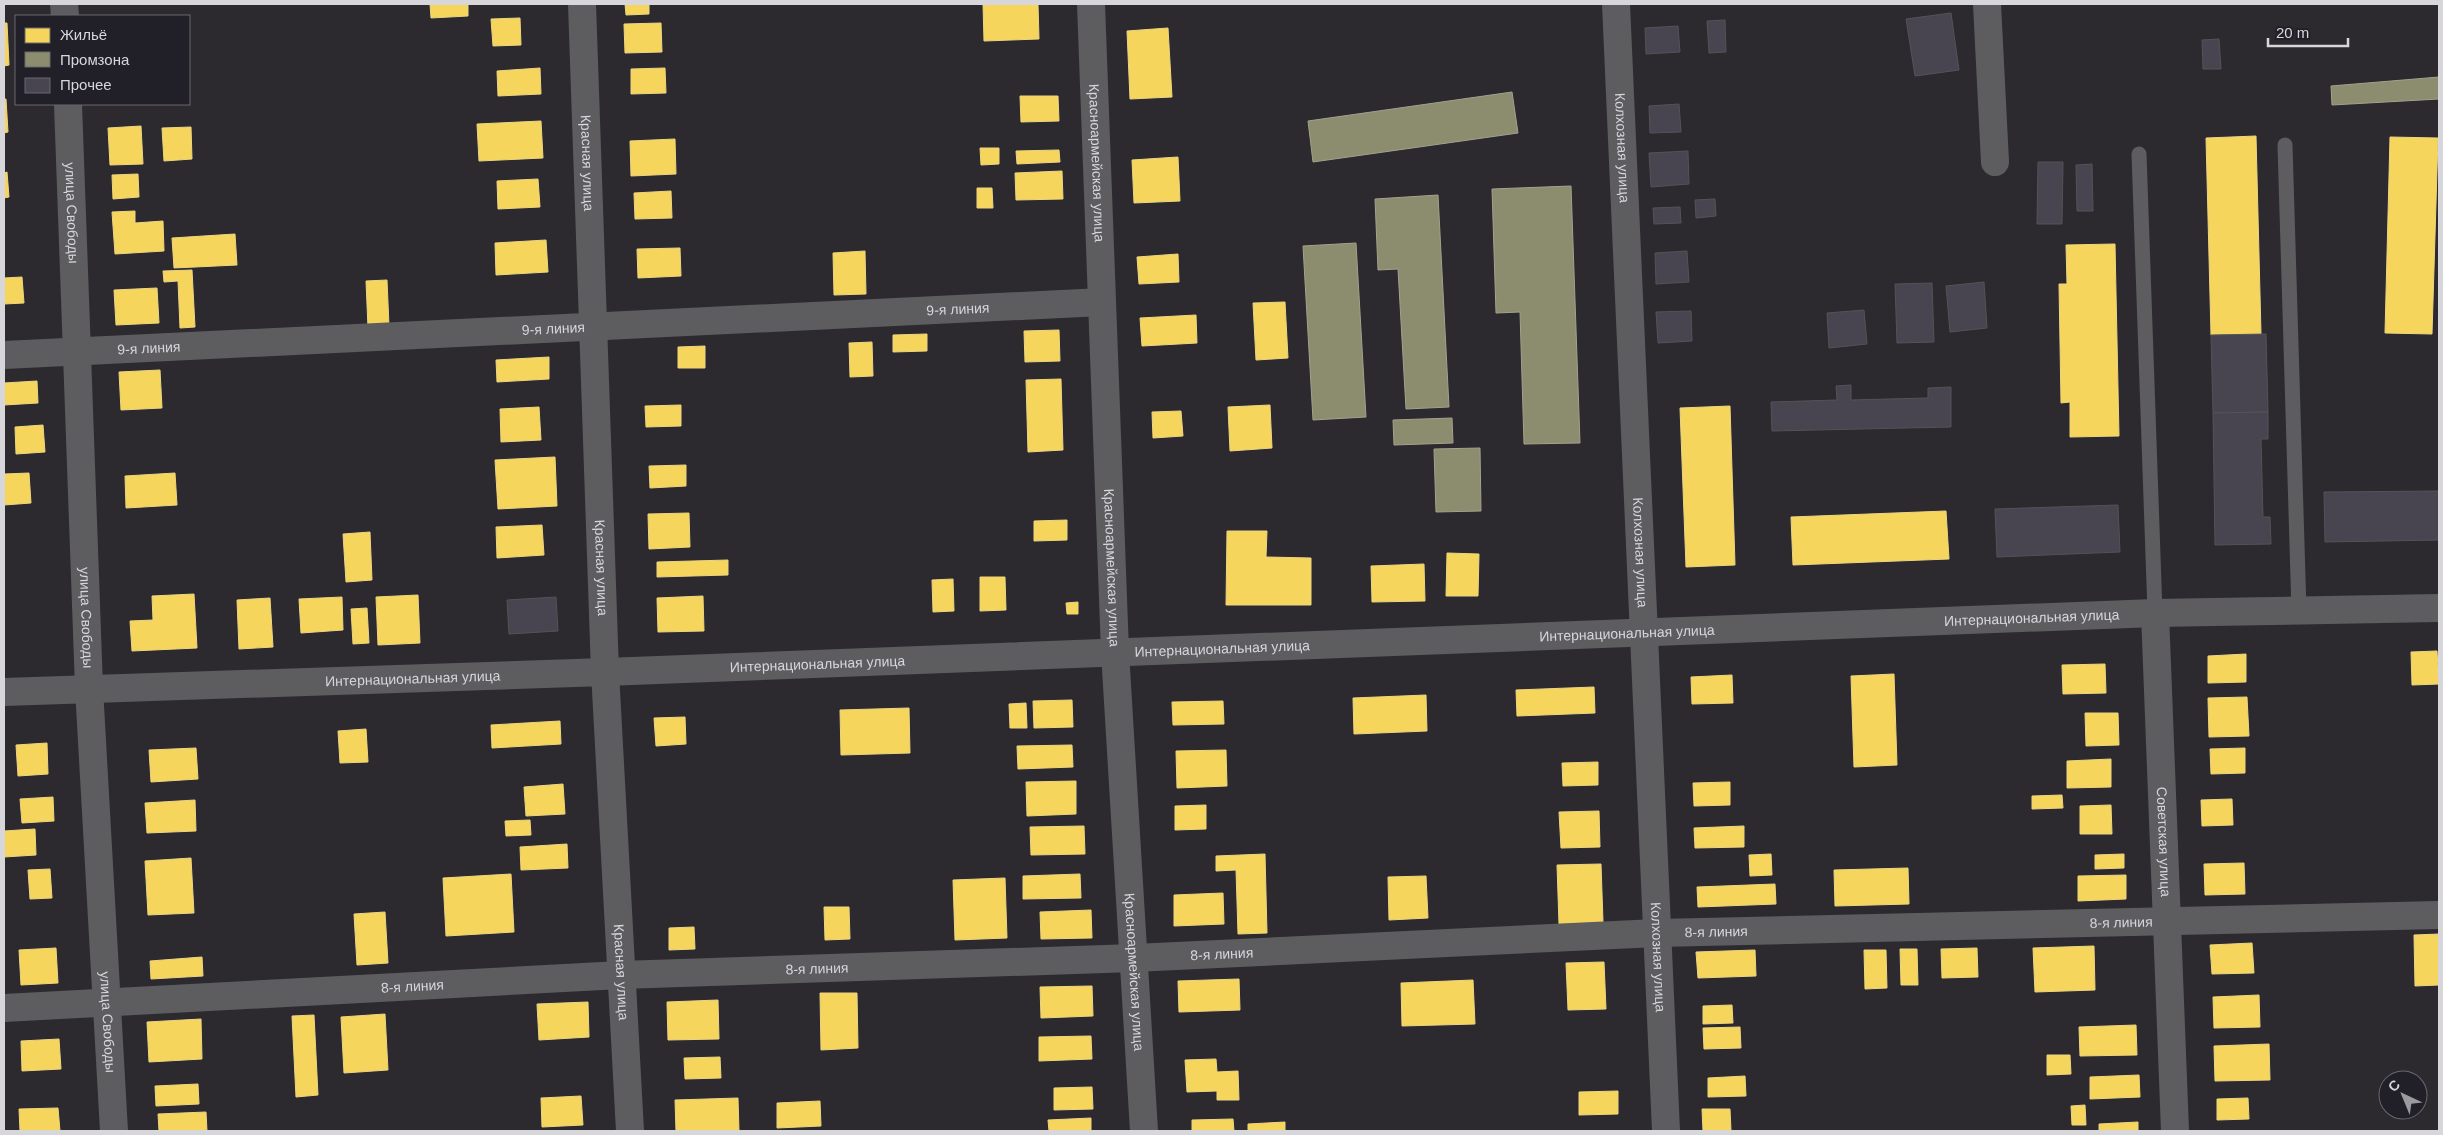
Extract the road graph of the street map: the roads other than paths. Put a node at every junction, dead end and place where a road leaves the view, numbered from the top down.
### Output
1 (582, 4) edge
2 (1091, 4) edge
3 (1616, 4) edge
4 (1987, 4) edge
5 (68, 105) edge
6 (2285, 145) dead end
7 (2138, 154) dead end
8 (1995, 162) dead end
9 (1102, 302) junction
10 (593, 327) junction
11 (77, 352) junction
12 (4, 355) edge
13 (2439, 608) edge
14 (2299, 611) junction
15 (2155, 613) junction
16 (1642, 633) junction
17 (1116, 652) junction
18 (605, 672) junction
19 (89, 688) junction
20 (4, 692) edge
21 (2439, 915) edge
22 (2167, 921) junction
23 (1656, 933) junction
24 (1134, 958) junction
25 (621, 975) junction
26 (107, 1002) junction
27 (4, 1008) edge
28 (114, 1131) edge
29 (630, 1131) edge
30 (1144, 1131) edge
31 (1666, 1131) edge
32 (2175, 1131) edge

1 - 10 street, Красная улица
2 - 9 street, Красноармейская улица
3 - 16 street, Колхозная улица
4 - 8 street
5 - 11 street, улица Свободы
6 - 14 lane
7 - 15 lane
9 - 10 street, 9-я линия
9 - 17 street, Красноармейская улица
10 - 11 street, 9-я линия
10 - 18 street, Красная улица
11 - 12 street, 9-я линия
11 - 19 street, улица Свободы
13 - 14 street, Интернациональная улица
14 - 15 street, Интернациональная улица
15 - 16 street, Интернациональная улица
15 - 22 street, Советская улица
16 - 17 street, Интернациональная улица
16 - 23 street, Колхозная улица
17 - 18 street, Интернациональная улица
17 - 24 street, Красноармейская улица
18 - 19 street, Интернациональная улица
18 - 25 street, Красная улица
19 - 20 street, Интернациональная улица
19 - 26 street, улица Свободы
21 - 22 street, 8-я линия
22 - 23 street, 8-я линия
22 - 32 street, Советская улица
23 - 24 street, 8-я линия
23 - 31 street, Колхозная улица
24 - 25 street, 8-я линия
24 - 30 street, Красноармейская улица
25 - 26 street, 8-я линия
25 - 29 street, Красная улица
26 - 27 street, 8-я линия
26 - 28 street, улица Свободы

